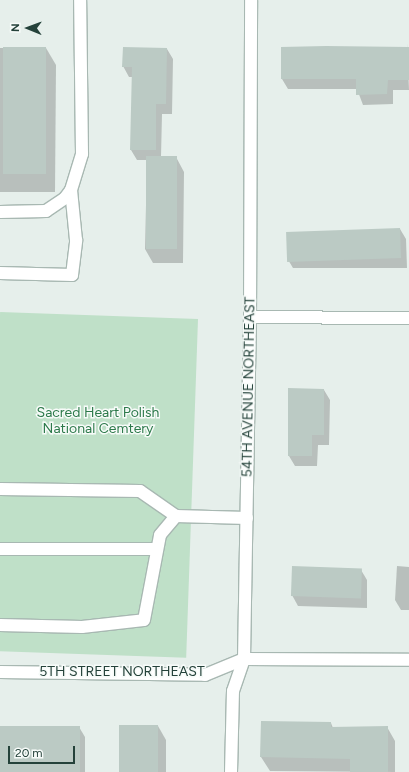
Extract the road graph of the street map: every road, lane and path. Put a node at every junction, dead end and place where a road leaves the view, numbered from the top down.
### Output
1 (80, 0) edge
2 (251, 0) edge
3 (71, 190) junction
4 (0, 212) edge
5 (0, 273) edge
6 (250, 317) junction
7 (409, 318) edge
8 (0, 489) edge
9 (176, 516) junction
10 (247, 518) junction
11 (0, 549) edge
12 (157, 549) junction
13 (0, 625) edge
14 (244, 659) junction
15 (409, 660) edge
16 (0, 672) edge
17 (231, 772) edge

1 - 3 street
2 - 6 street, 54TH AVENUE NORTHEAST
3 - 4 street
3 - 5 street
6 - 7 street
6 - 10 street, 54TH AVENUE NORTHEAST
8 - 9 street
9 - 10 street
9 - 12 street
10 - 14 street, 54TH AVENUE NORTHEAST
11 - 12 street
12 - 13 street
14 - 15 street, 5TH STREET NORTHEAST
14 - 16 street, 5TH STREET NORTHEAST
14 - 17 street, 54TH AVENUE NORTHEAST

